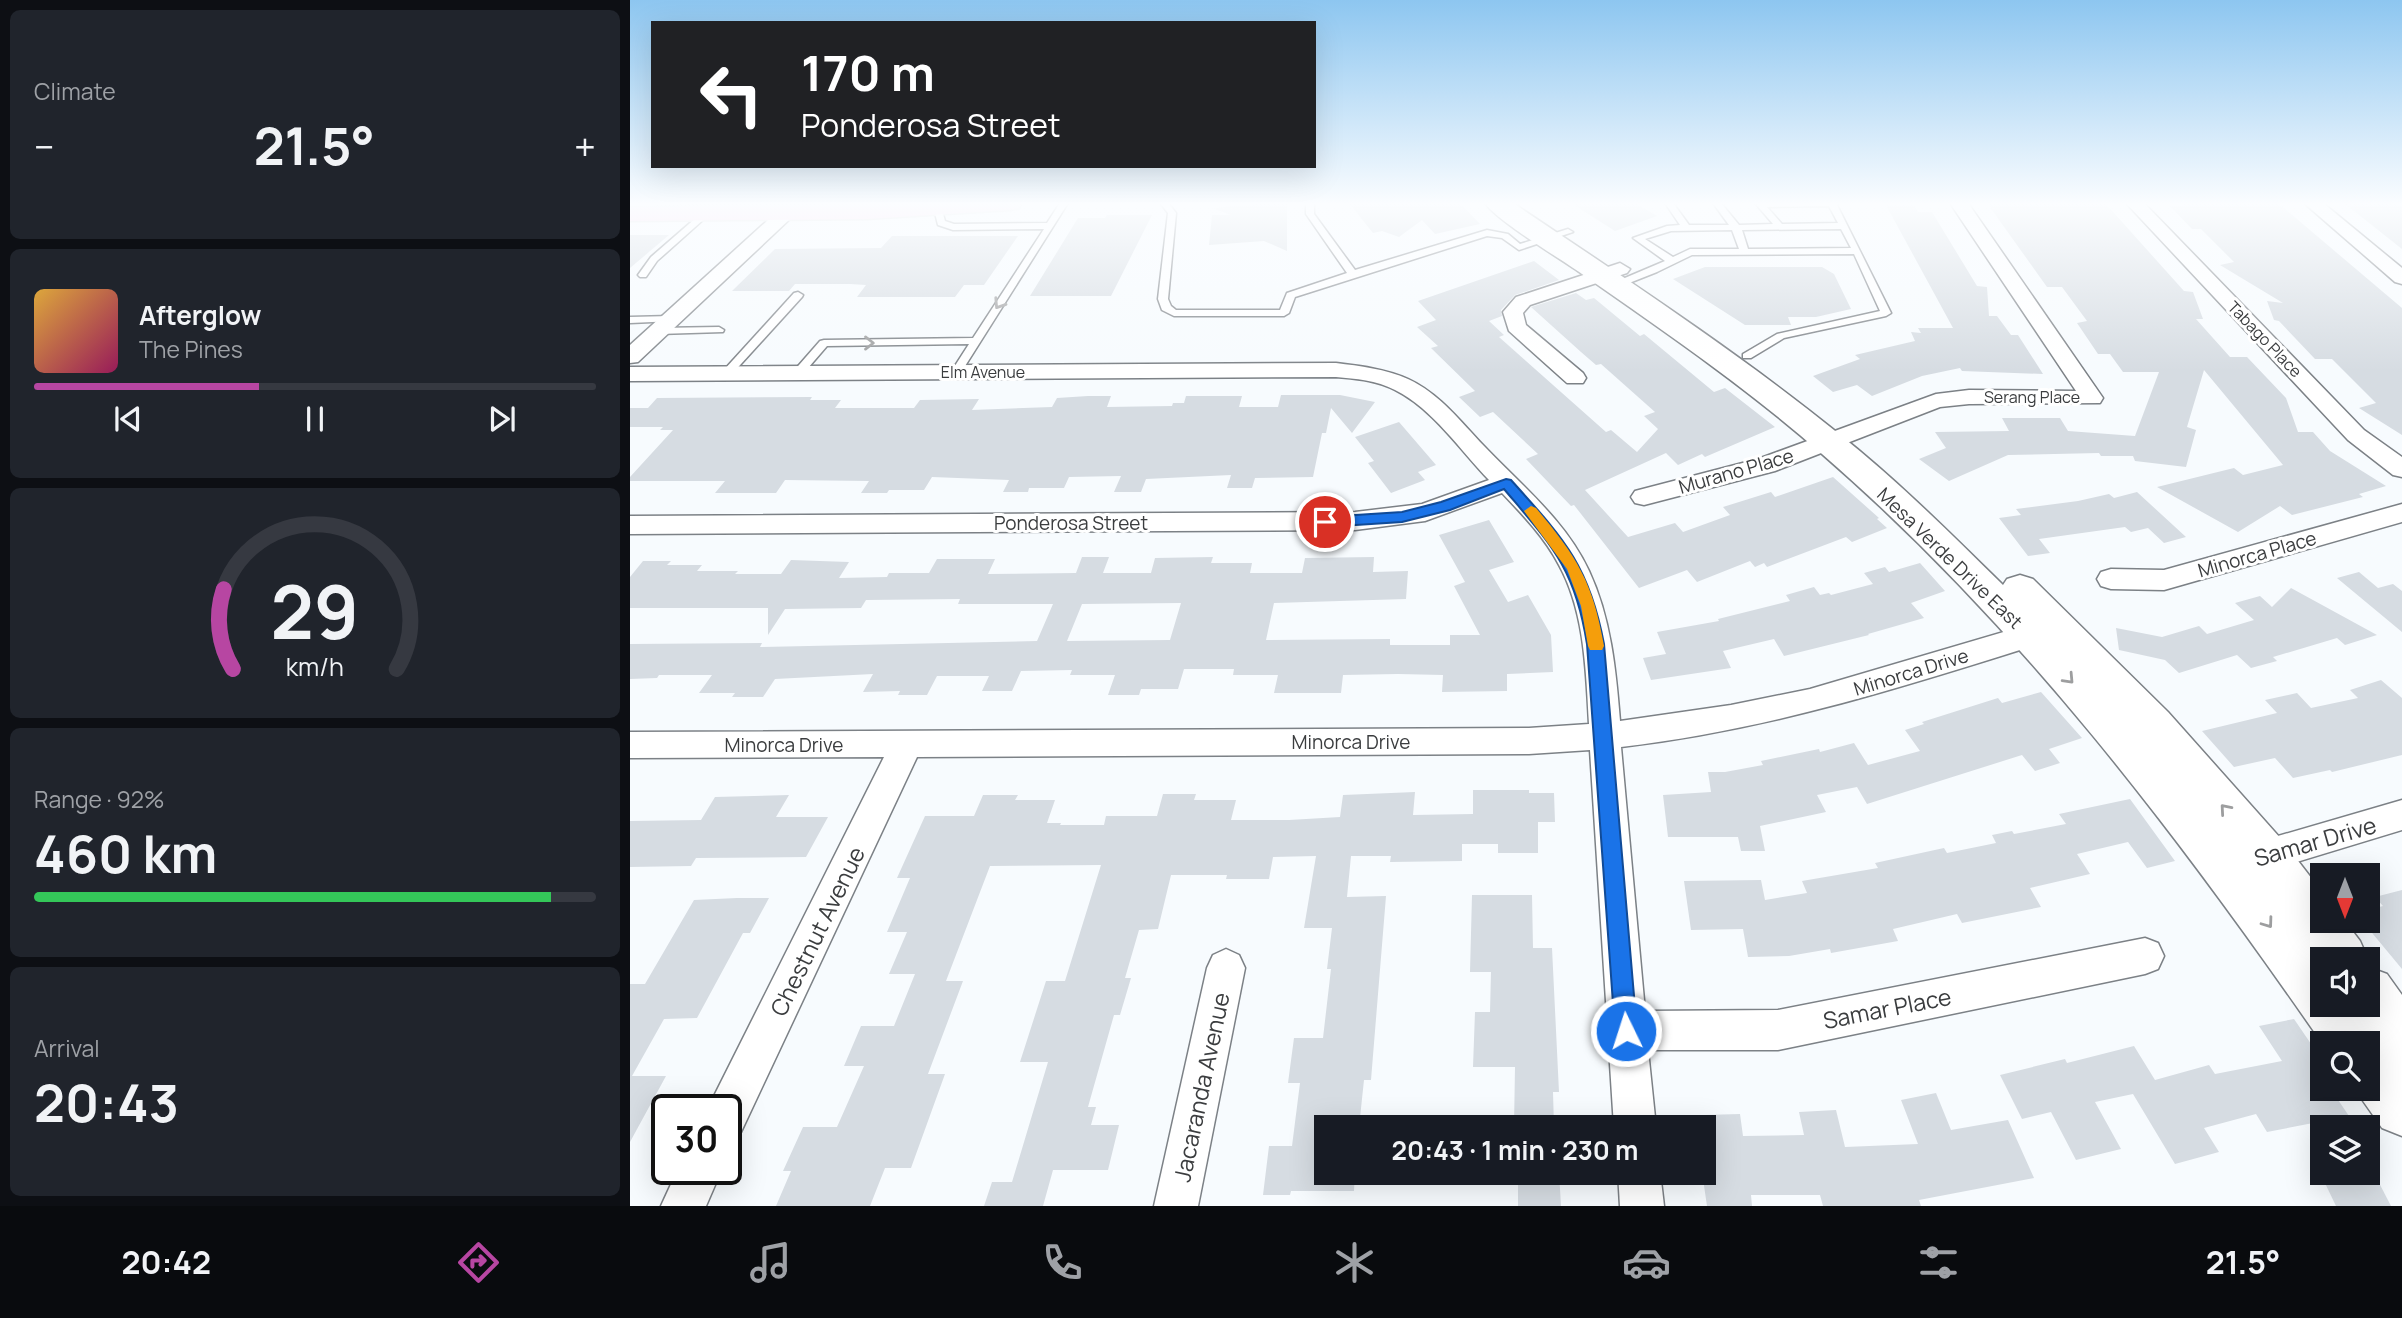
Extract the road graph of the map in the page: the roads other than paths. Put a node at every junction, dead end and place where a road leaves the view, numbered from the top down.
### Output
1 (654, 259) edge
2 (736, 259) edge
3 (1029, 259) edge
4 (1167, 259) edge
5 (1342, 259) edge
6 (1401, 259) edge
7 (1593, 259) edge
8 (1861, 259) edge
9 (1997, 259) edge
10 (2189, 259) edge
11 (2380, 259) edge
12 (1671, 260) edge
13 (1353, 274) junction
14 (643, 275) dead end
15 (1618, 277) junction
16 (2402, 278) edge
17 (798, 295) dead end
18 (630, 320) edge
19 (665, 325) junction
20 (719, 330) dead end
21 (976, 341) junction
22 (632, 353) edge
23 (1747, 356) junction
24 (956, 372) junction
25 (727, 373) junction
26 (798, 373) junction
27 (630, 374) edge
28 (1575, 378) dead end
29 (1839, 438) junction
30 (2402, 469) edge
31 (1506, 483) junction
32 (1644, 497) dead end
33 (2402, 513) edge
34 (630, 525) edge
35 (2111, 579) dead end
36 (2044, 631) junction
37 (1605, 737) junction
38 (907, 744) junction
39 (630, 745) edge
40 (2402, 815) edge
41 (2246, 861) junction
42 (2330, 947) edge
43 (2146, 956) dead end
44 (1226, 968) dead end
45 (2310, 976) edge
46 (2380, 1009) edge
47 (1626, 1031) junction
48 (2402, 1039) edge
49 (2380, 1078) edge
50 (737, 1094) edge
51 (2402, 1108) edge
52 (1634, 1115) edge
53 (693, 1185) edge
54 (1640, 1185) edge
55 (683, 1206) edge
56 (1176, 1206) edge
57 (1642, 1206) edge

1 - 14 lane
2 - 19 street
3 -> 21 lane
4 - 13 lane
5 - 13 lane
6 - 13 lane
7 - 15 street, Mesa Verde Drive East
8 - 23 lane
9 - 29 street, Serang Place
10 - 30 street, Tabago Place
11 - 16 street
12 - 15 lane
15 - 23 street, Mesa Verde Drive East
15 - 28 street
15 - 29 street, Mesa Verde Drive East
17 - 25 lane
18 - 19 lane
19 - 20 lane
19 - 22 street
21 - 24 lane
26 -> 21 lane
23 - 29 street, Mesa Verde Drive East
24 - 26 street, Elm Avenue
24 - 31 street, Elm Avenue
25 - 26 street, Elm Avenue
25 - 27 street, Elm Avenue
29 - 32 street, Murano Place
29 - 36 street, Mesa Verde Drive East
31 - 34 street, Ponderosa Street
31 - 37 street, Elm Avenue
33 - 35 street, Minorca Place
36 - 37 street, Minorca Drive
36 - 41 street, Mesa Verde Drive East
37 - 38 street, Minorca Drive
37 - 47 street, Elm Avenue
38 - 39 street, Minorca Drive
38 - 50 street, Chestnut Avenue
40 - 41 street, Samar Drive
41 - 42 street, Mesa Verde Drive East
41 -> 45 street, Mesa Verde Drive East
43 - 47 street, Samar Place
44 - 56 street, Jacaranda Avenue
46 - 48 street
47 - 52 street, Elm Avenue
49 - 51 street
53 - 55 street
54 - 57 street

